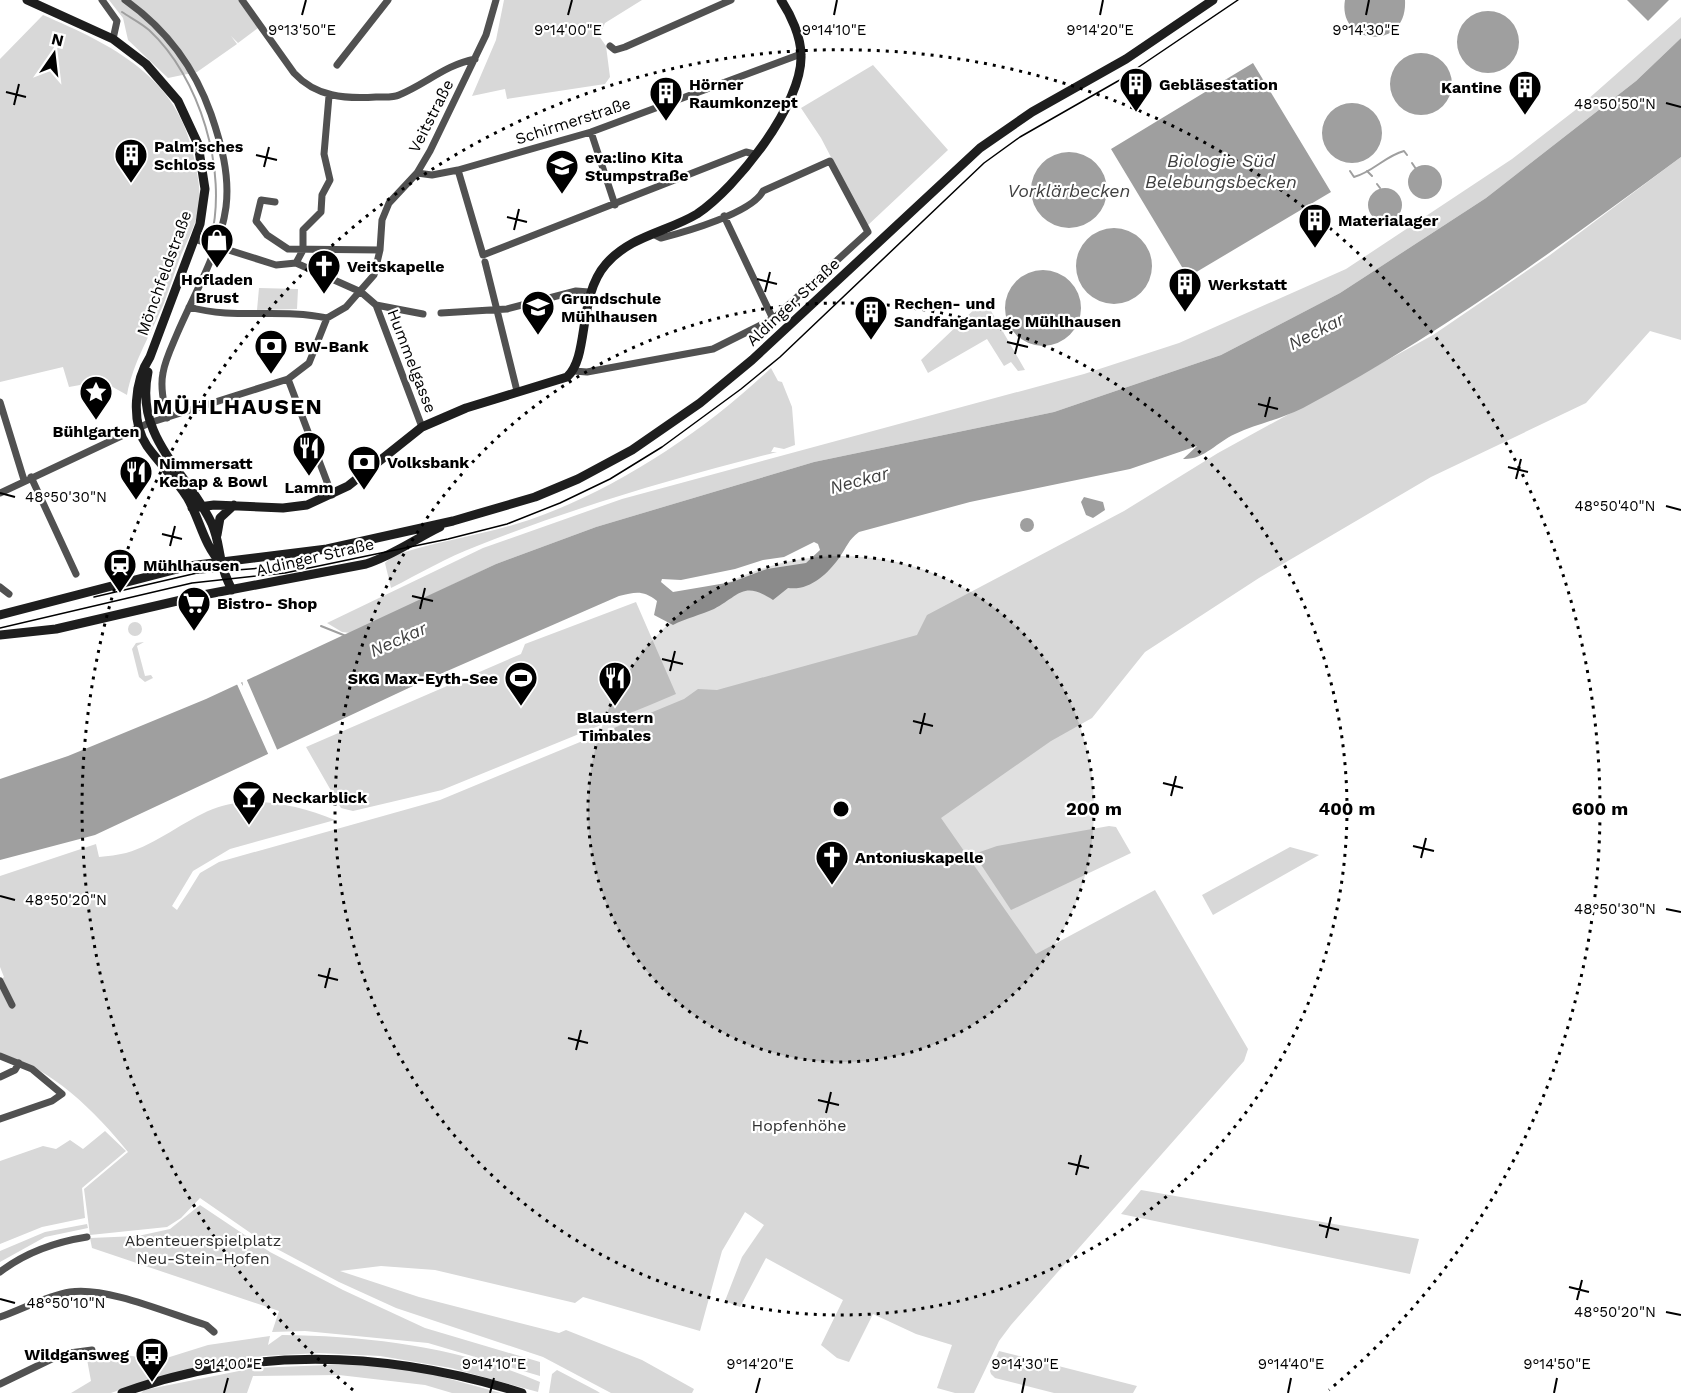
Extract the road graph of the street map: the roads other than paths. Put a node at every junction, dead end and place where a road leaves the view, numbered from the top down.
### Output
1 (27, 0) edge
2 (102, 0) edge
3 (124, 0) edge
4 (242, 0) edge
5 (388, 0) edge
6 (496, 0) edge
7 (731, 0) edge
8 (781, 0) edge
9 (1213, 0) edge
10 (113, 39) junction
11 (610, 46) dead end
12 (801, 54) junction
13 (474, 59) junction
14 (337, 65) dead end
15 (329, 96) junction
16 (591, 132) junction
17 (754, 154) junction
18 (458, 170) junction
19 (417, 173) junction
20 (275, 202) dead end
21 (615, 205) junction
22 (724, 216) junction
23 (653, 234) junction
24 (194, 239) junction
25 (215, 247) junction
26 (303, 250) junction
27 (380, 250) junction
28 (484, 258) junction
29 (296, 263) junction
30 (361, 292) junction
31 (589, 292) junction
32 (376, 305) junction
33 (189, 307) junction
34 (496, 308) junction
35 (441, 313) dead end
36 (423, 314) dead end
37 (327, 318) junction
38 (773, 319) junction
39 (150, 357) junction
40 (574, 370) junction
41 (288, 380) junction
42 (517, 391) junction
43 (0, 402) edge
44 (167, 418) junction
45 (149, 423) junction
46 (422, 427) junction
47 (139, 428) junction
48 (27, 479) junction
49 (0, 493) edge
50 (332, 495) junction
51 (235, 504) junction
52 (197, 507) junction
53 (453, 521) junction
54 (217, 535) junction
55 (209, 549) junction
56 (221, 563) junction
57 (193, 565) junction
58 (76, 574) dead end
59 (0, 587) edge
60 (232, 590) junction
61 (9, 594) dead end
62 (0, 615) edge
63 (0, 635) edge
64 (0, 981) edge
65 (12, 1005) dead end
66 (0, 1056) edge
67 (19, 1063) junction
68 (0, 1077) edge
69 (0, 1119) edge
70 (87, 1237) dead end
71 (0, 1272) edge
72 (0, 1317) edge
73 (214, 1332) dead end
74 (92, 1350) dead end
75 (0, 1384) edge
76 (122, 1393) edge
77 (522, 1393) edge

1 - 10 main road, Mönchfeldstraße
2 - 10 street
3 - 25 street, Mönchfeldstraße
4 - 15 street
5 - 14 street
6 - 13 street, Veitstraße
7 - 11 street
8 - 12 main road
9 - 53 main road, Aldinger Straße
10 - 24 main road, Mönchfeldstraße
12 - 16 street, Schirmerstraße
12 - 17 main road
13 - 15 street
13 - 19 street, Veitstraße
15 - 26 street
16 - 18 street, Schirmerstraße
16 - 21 street
17 - 21 street
17 - 23 main road
18 - 19 street, Schirmerstraße
18 - 28 street
19 - 27 street, Veitstraße
20 - 26 street
21 - 28 street
22 - 23 street
22 - 38 street, Aldinger Straße
22 - 38 street, Aldinger Straße
23 - 31 main road
24 - 25 street
24 - 39 main road, Mönchfeldstraße
25 - 29 street
25 - 33 street, Mönchfeldstraße
26 - 27 street
26 - 29 street
27 - 30 street, Veitstraße
28 - 34 street
29 - 30 street
30 - 32 street
30 - 37 street, Veitstraße
31 - 34 street
31 - 40 main road
32 - 36 street
32 - 46 street, Hummelgasse
33 - 37 street
33 - 44 street, Mönchfeldstraße
34 - 35 street
34 - 42 street
37 - 41 street
38 - 40 street, Aldinger Straße
39 - 45 main road, Mönchfeldstraße
39 - 47 main road, Mönchfeldstraße
40 - 42 main road, Aldinger Straße
41 - 44 street
41 - 50 street
42 - 46 main road, Aldinger Straße
43 - 48 street
44 - 45 street
45 - 47 street
45 - 52 main road, Mönchfeldstraße
46 - 50 main road, Aldinger Straße
47 - 48 street
47 - 52 main road, Mönchfeldstraße
48 - 49 street
48 - 58 street
50 - 51 main road, Aldinger Straße
51 - 52 main road, Aldinger Straße
51 - 54 main road
52 - 54 main road, Mönchfeldstraße
52 - 55 main road
53 - 56 main road, Aldinger Straße
53 - 60 main road, Aldinger Straße
54 - 56 main road, Mönchfeldstraße
55 - 56 main road
55 - 57 main road
56 - 57 main road, Aldinger Straße
56 - 60 main road, Mönchfeldstraße
57 - 62 main road, Aldinger Straße
59 - 61 street
60 - 63 main road, Aldinger Straße
64 - 65 street
66 - 67 street
67 - 68 street
67 - 69 street
70 - 71 street
72 - 73 street
74 - 75 street
76 - 77 main road

